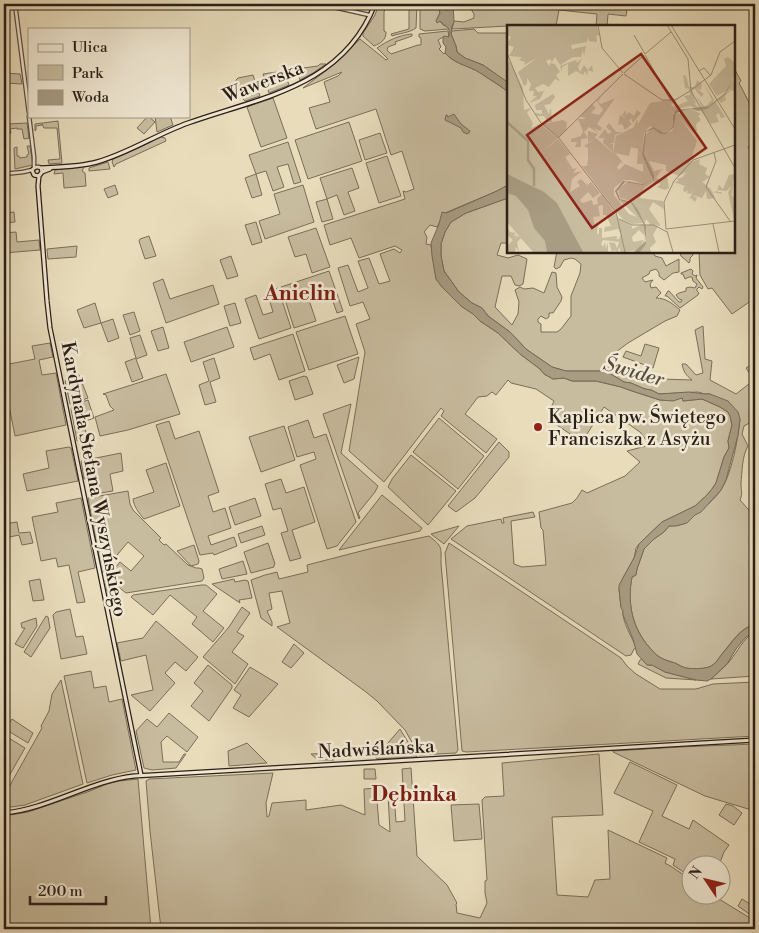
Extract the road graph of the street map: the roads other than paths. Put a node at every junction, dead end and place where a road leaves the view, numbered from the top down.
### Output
1 (16, 4) edge
2 (320, 4) edge
3 (375, 4) edge
4 (371, 15) junction
5 (28, 104) edge
6 (29, 118) edge
7 (37, 171) junction
8 (4, 174) edge
9 (755, 740) edge
10 (141, 775) junction
11 (4, 813) edge

1 - 5 street
2 - 4 street
3 - 4 main road, Wawerska
4 - 7 main road, Wawerska
6 - 7 street, Kardynała Stefana Wyszyńskiego
7 - 8 street
7 - 10 main road, Kardynała Stefana Wyszyńskiego
9 - 10 main road, Nadwiślańska
10 - 11 main road, Nadwiślańska

